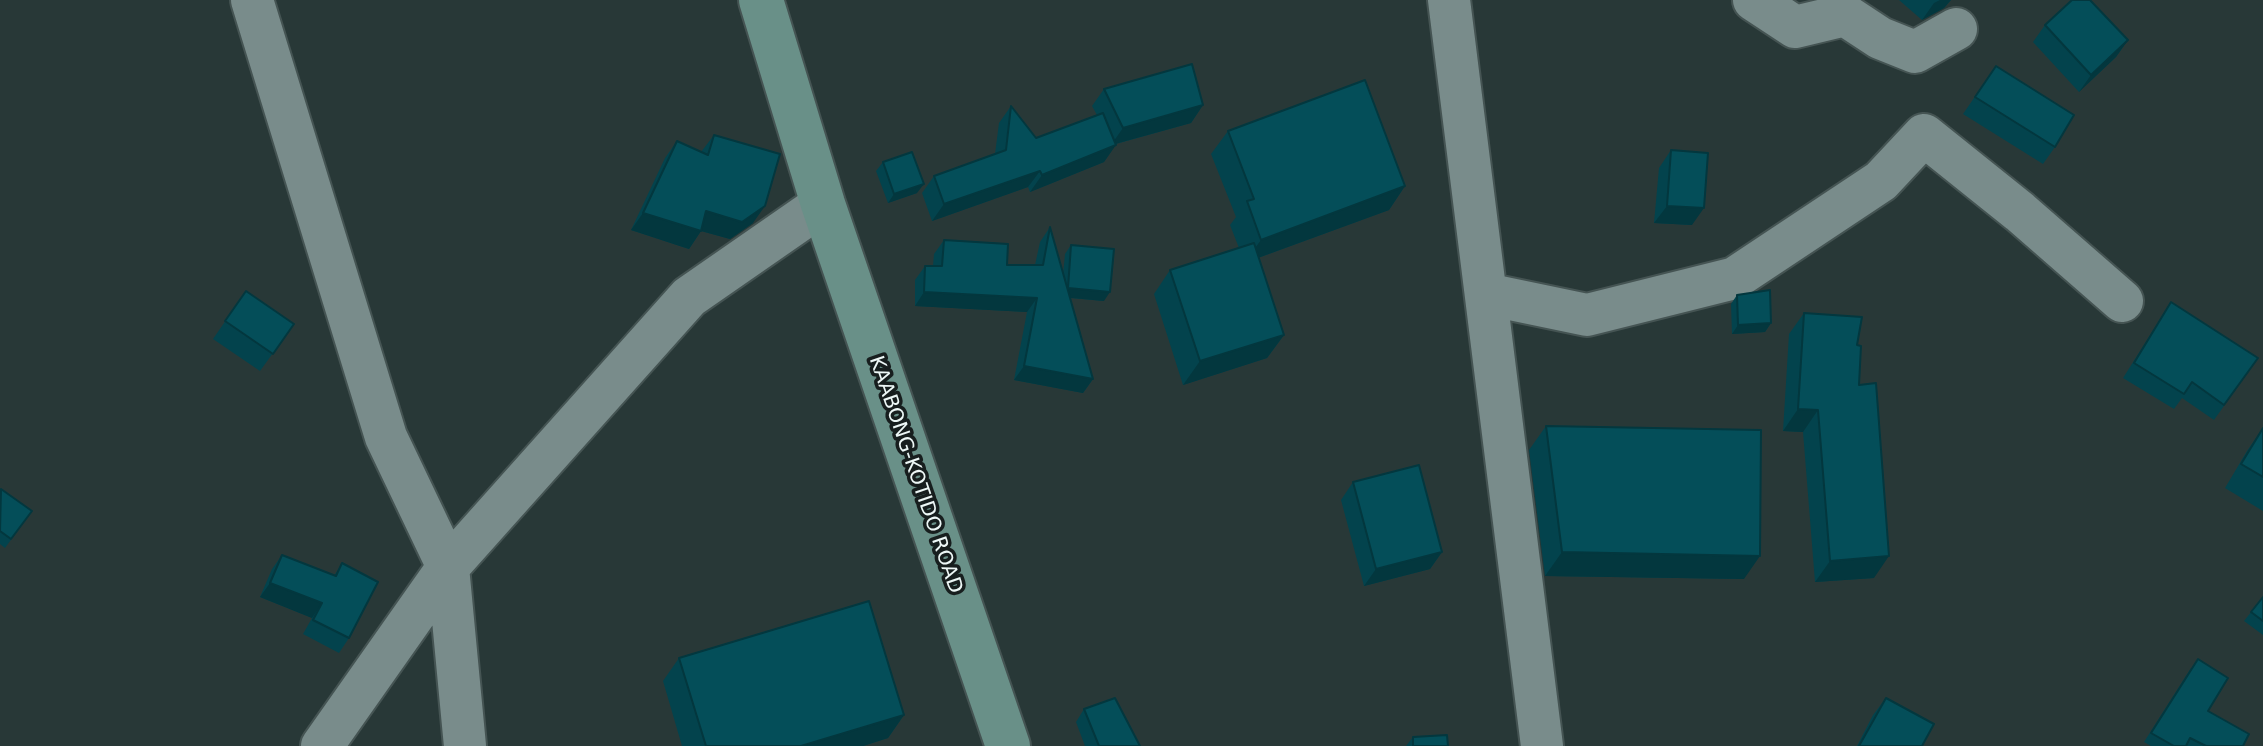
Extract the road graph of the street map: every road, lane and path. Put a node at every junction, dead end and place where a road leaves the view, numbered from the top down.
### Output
1 (252, 0) edge
2 (761, 0) edge
3 (1449, 0) edge
4 (1754, 0) edge
5 (1956, 29) dead end
6 (823, 204) junction
7 (1486, 294) junction
8 (2122, 301) dead end
9 (448, 567) junction
10 (322, 746) edge
11 (465, 746) edge
12 (1008, 746) edge
13 (1542, 746) edge

1 - 9 street
2 - 6 main road, KAABONG-KOTIDO ROAD
3 - 7 street
4 - 5 street
6 - 9 street
6 - 12 main road, KAABONG-KOTIDO ROAD
7 - 8 street
7 - 13 street
9 - 10 street
9 - 11 street

